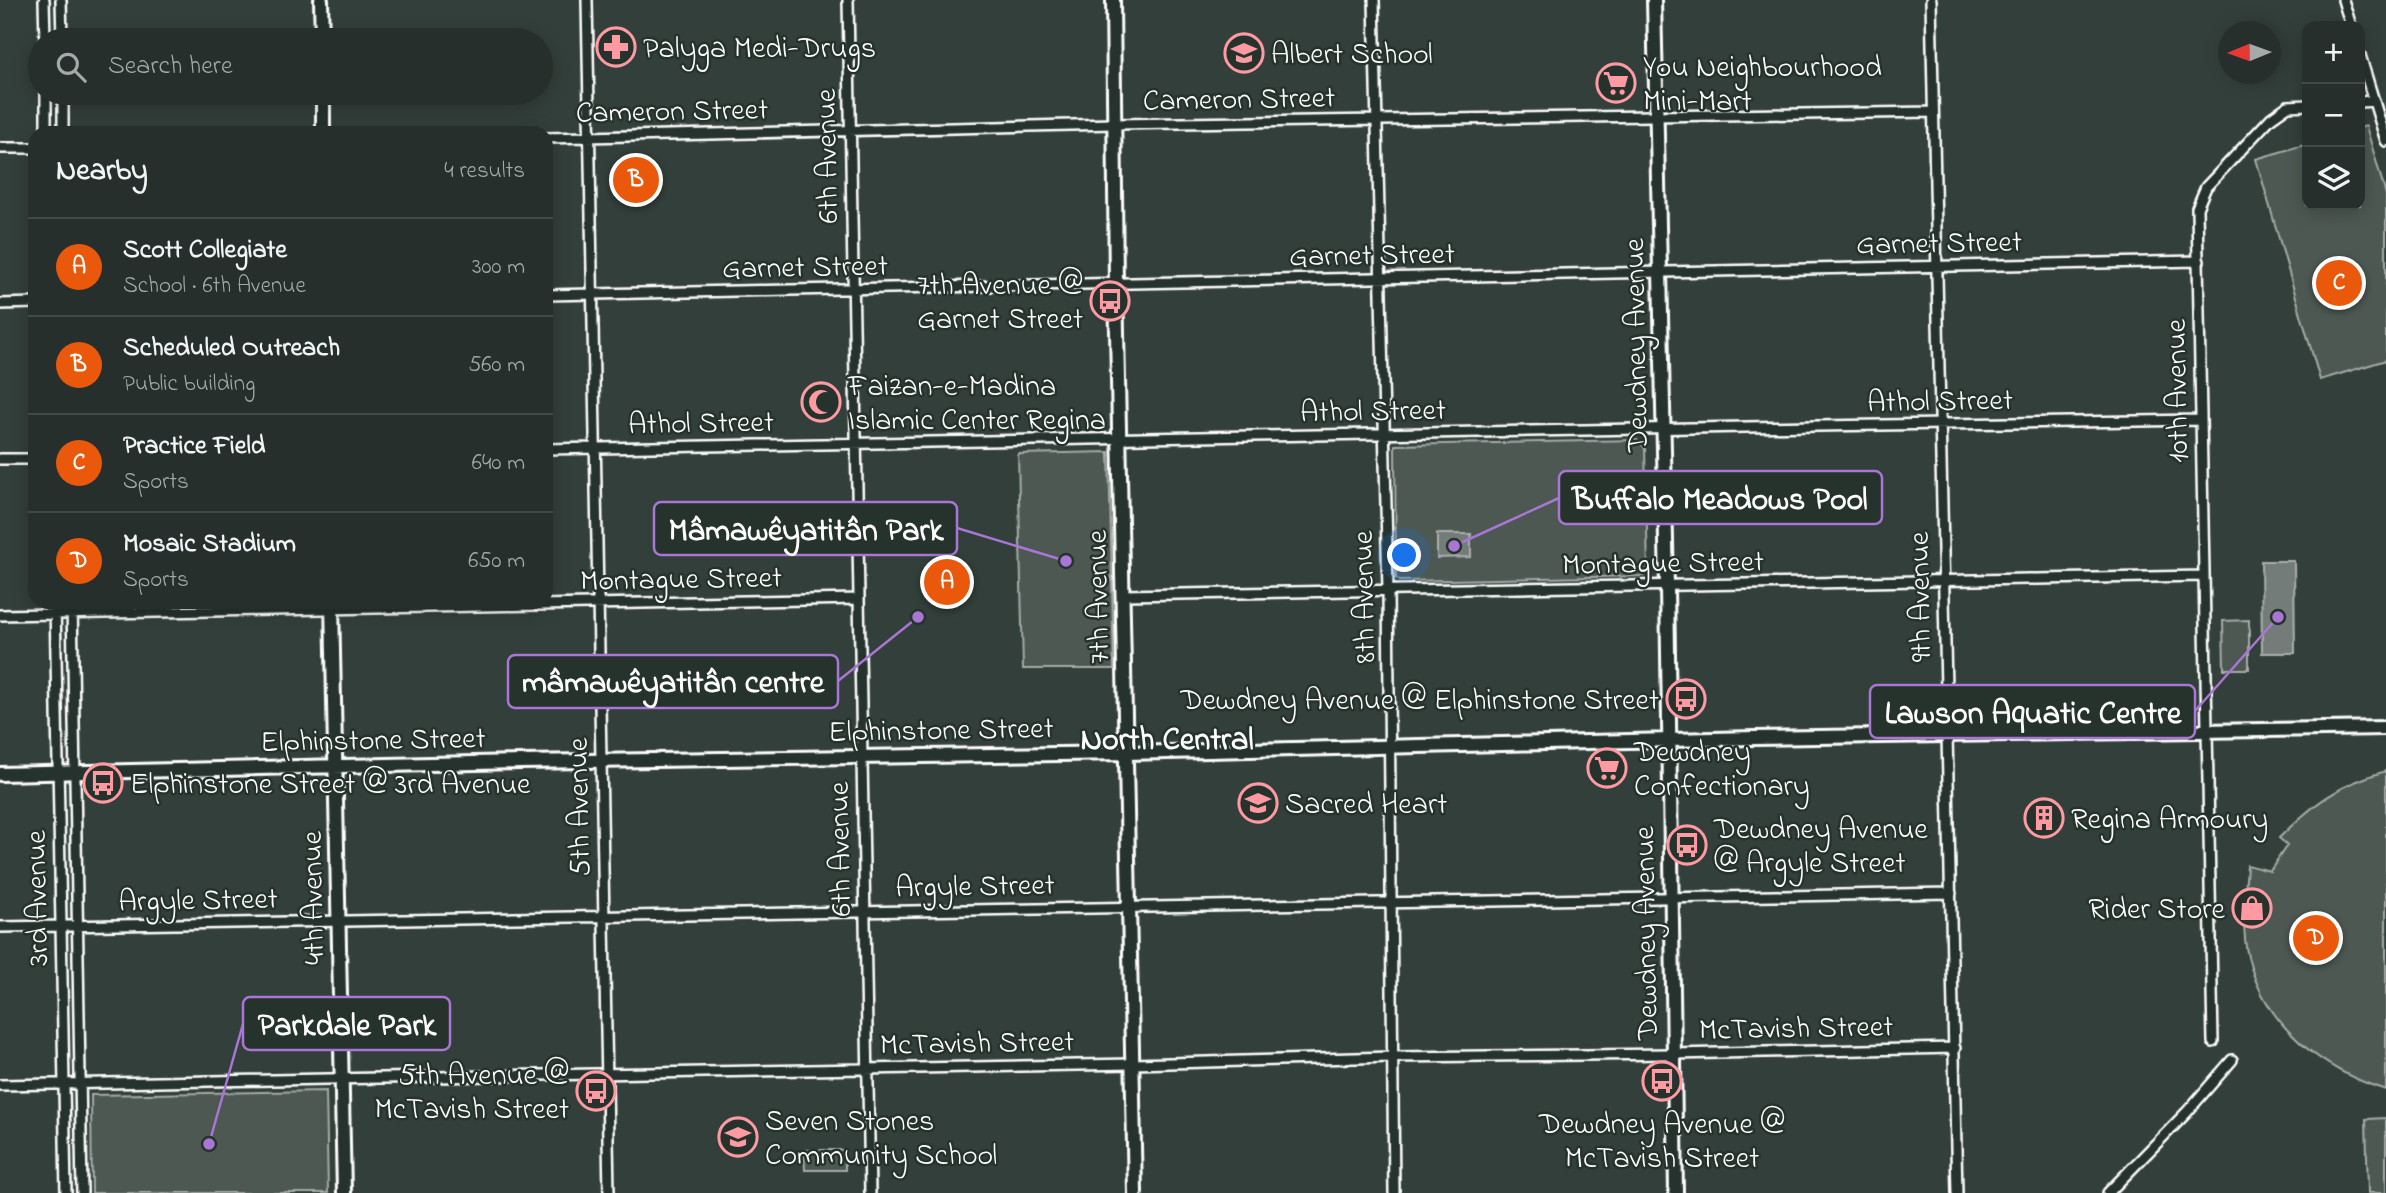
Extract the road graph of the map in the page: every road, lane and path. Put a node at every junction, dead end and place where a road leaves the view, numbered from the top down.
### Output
1 (44, 0) edge
2 (61, 0) edge
3 (321, 0) edge
4 (587, 0) edge
5 (848, 0) edge
6 (1113, 0) edge
7 (1374, 0) edge
8 (1654, 0) edge
9 (1931, 0) edge
10 (2343, 0) edge
11 (2349, 21) edge
12 (45, 28) edge
13 (62, 28) edge
14 (322, 28) edge
15 (2365, 71) edge
16 (2374, 101) junction
17 (2365, 102) edge
18 (46, 105) edge
19 (63, 105) edge
20 (323, 105) edge
21 (2302, 105) edge
22 (1932, 112) junction
23 (1657, 116) junction
24 (1375, 121) junction
25 (1114, 124) junction
26 (46, 126) edge
27 (63, 126) edge
28 (323, 126) edge
29 (850, 130) junction
30 (590, 137) junction
31 (553, 138) edge
32 (2386, 141) edge
33 (0, 148) edge
34 (28, 148) edge
35 (2199, 261) junction
36 (1936, 266) junction
37 (1660, 272) junction
38 (1380, 279) junction
39 (1116, 284) junction
40 (853, 290) junction
41 (593, 294) junction
42 (553, 295) edge
43 (28, 303) edge
44 (0, 304) edge
45 (2201, 420) junction
46 (1939, 424) junction
47 (1663, 429) junction
48 (1383, 434) junction
49 (1120, 438) junction
50 (856, 443) junction
51 (553, 449) edge
52 (595, 449) junction
53 (0, 459) edge
54 (28, 459) edge
55 (2204, 576) junction
56 (1943, 579) junction
57 (1667, 586) junction
58 (1388, 590) junction
59 (1123, 595) junction
60 (859, 599) junction
61 (553, 604) edge
62 (598, 604) junction
63 (55, 609) edge
64 (72, 609) edge
65 (202, 609) edge
66 (332, 609) edge
67 (72, 613) junction
68 (55, 614) junction
69 (0, 615) edge
70 (2386, 728) edge
71 (2207, 731) junction
72 (1947, 735) junction
73 (1668, 740) junction
74 (1390, 746) junction
75 (1126, 753) junction
76 (862, 756) junction
77 (602, 761) junction
78 (335, 766) junction
79 (75, 772) junction
80 (58, 773) junction
81 (0, 774) edge
82 (1951, 893) junction
83 (1671, 897) junction
84 (1391, 902) junction
85 (1129, 907) junction
86 (865, 911) junction
87 (604, 916) junction
88 (338, 921) junction
89 (61, 926) junction
90 (78, 926) junction
91 (0, 927) edge
92 (2213, 1042) dead end
93 (1955, 1048) junction
94 (1674, 1054) junction
95 (1392, 1057) junction
96 (2232, 1060) dead end
97 (1133, 1064) junction
98 (868, 1068) junction
99 (606, 1074) junction
100 (341, 1079) junction
101 (64, 1084) junction
102 (80, 1084) junction
103 (0, 1085) edge
104 (66, 1193) edge
105 (82, 1193) edge
106 (344, 1193) edge
107 (609, 1193) edge
108 (870, 1193) edge
109 (1135, 1193) edge
110 (1394, 1193) edge
111 (1676, 1193) edge
112 (1957, 1193) edge
113 (2108, 1193) edge

1 - 12 street
2 - 13 street
3 - 14 street
4 - 30 street, 5th Avenue
5 - 29 street, 6th Avenue
6 - 25 street, 7th Avenue
7 - 24 street, 8th Avenue
8 - 23 street, Dewdney Avenue
9 - 22 street, 9th Avenue
10 - 11 street
15 - 16 street
16 - 17 street
16 - 32 street
18 - 26 street
19 - 27 street
20 - 28 street
21 - 35 street, 10th Avenue
22 - 23 street, Cameron Street
22 - 36 street, 9th Avenue
23 - 24 street, Cameron Street
23 - 37 street, Dewdney Avenue
24 - 25 street, Cameron Street
24 - 38 street, 8th Avenue
25 - 29 street, Cameron Street
25 - 39 street, 7th Avenue
29 - 30 street, Cameron Street
29 - 40 street, 6th Avenue
30 - 31 street, Cameron Street
30 - 41 street, 5th Avenue
33 - 34 street
35 - 36 street, Garnet Street
35 - 45 street, 10th Avenue
36 - 37 street, Garnet Street
36 - 46 street, 9th Avenue
37 - 38 street, Garnet Street
37 - 47 street, Dewdney Avenue
38 - 39 street, Garnet Street
38 - 48 street, 8th Avenue
39 - 40 street, Garnet Street
39 - 49 street, 7th Avenue
40 - 41 street, Garnet Street
40 - 50 street, 6th Avenue
41 - 42 street, Garnet Street
41 - 52 street, 5th Avenue
43 - 44 street
45 - 46 street, Athol Street
45 - 55 street, 10th Avenue
46 - 47 street, Athol Street
46 - 56 street, 9th Avenue
47 - 48 street, Athol Street
47 - 57 street, Dewdney Avenue
48 - 49 street, Athol Street
48 - 58 street, 8th Avenue
49 - 50 street, Athol Street
49 - 59 street, 7th Avenue
50 - 52 street, Athol Street
50 - 60 street, 6th Avenue
51 - 52 street, Athol Street
52 - 62 street, 5th Avenue
53 - 54 street
55 - 56 street, Montague Street
55 - 71 street, 10th Avenue
56 - 57 street, Montague Street
56 - 72 street, 9th Avenue
57 - 58 street, Montague Street
57 - 73 street, Dewdney Avenue
58 - 59 street, Montague Street
58 - 74 street, 8th Avenue
59 - 75 street, 7th Avenue
60 - 62 street, Montague Street
60 - 76 street, 6th Avenue
61 - 62 street, Montague Street
62 - 77 street, 5th Avenue
63 - 68 street, 3rd Avenue
64 - 67 street, 3rd Avenue
65 - 67 street, Montague Street
66 - 78 street, 4th Avenue
67 - 68 street, Montague Street
67 - 79 street, 3rd Avenue
68 - 69 street, Montague Street
68 - 80 street, 3rd Avenue
70 - 71 street, Elphinstone Street
71 - 72 street, Elphinstone Street
71 - 92 street, 10th Avenue
72 - 73 street, Elphinstone Street
72 - 82 street, 9th Avenue
73 - 74 street, Elphinstone Street
73 - 83 street, Dewdney Avenue
74 - 75 street, Elphinstone Street
74 - 84 street, 8th Avenue
75 - 76 street, Elphinstone Street
75 - 85 street, 7th Avenue
76 - 77 street, Elphinstone Street
76 - 86 street, 6th Avenue
77 - 78 street, Elphinstone Street
77 - 87 street, 5th Avenue
78 - 79 street, Elphinstone Street
78 - 88 street, 4th Avenue
79 - 80 street, Elphinstone Street
79 - 90 street, 3rd Avenue
80 - 81 street, Elphinstone Street
80 - 89 street, 3rd Avenue
82 - 83 street, Argyle Street
82 - 93 street, 9th Avenue
83 - 84 street, Argyle Street
83 - 94 street, Dewdney Avenue
84 - 85 street, Argyle Street
84 - 95 street, 8th Avenue
85 - 86 street, Argyle Street
85 - 97 street, 7th Avenue
86 - 87 street, Argyle Street
86 - 98 street, 6th Avenue
87 - 88 street, Argyle Street
87 - 99 street, 5th Avenue
88 - 90 street, Argyle Street
88 - 100 street, 4th Avenue
89 - 90 street, Argyle Street
89 - 91 street, Argyle Street
89 - 101 street, 3rd Avenue
90 - 102 street, 3rd Avenue
93 - 94 street, McTavish Street
93 - 112 street, 9th Avenue
94 - 95 street, McTavish Street
94 - 111 street, Dewdney Avenue
95 - 97 street, McTavish Street
95 - 110 street, 8th Avenue
96 - 113 street
97 - 98 street, McTavish Street
97 - 109 street, 7th Avenue
98 - 99 street, McTavish Street
98 - 108 street, 6th Avenue
99 - 100 street, McTavish Street
99 - 107 street, 5th Avenue
100 - 102 street, McTavish Street
100 - 106 street, 4th Avenue
101 - 102 street, McTavish Street
101 - 103 street, McTavish Street
101 - 104 street, 3rd Avenue
102 - 105 street, 3rd Avenue

